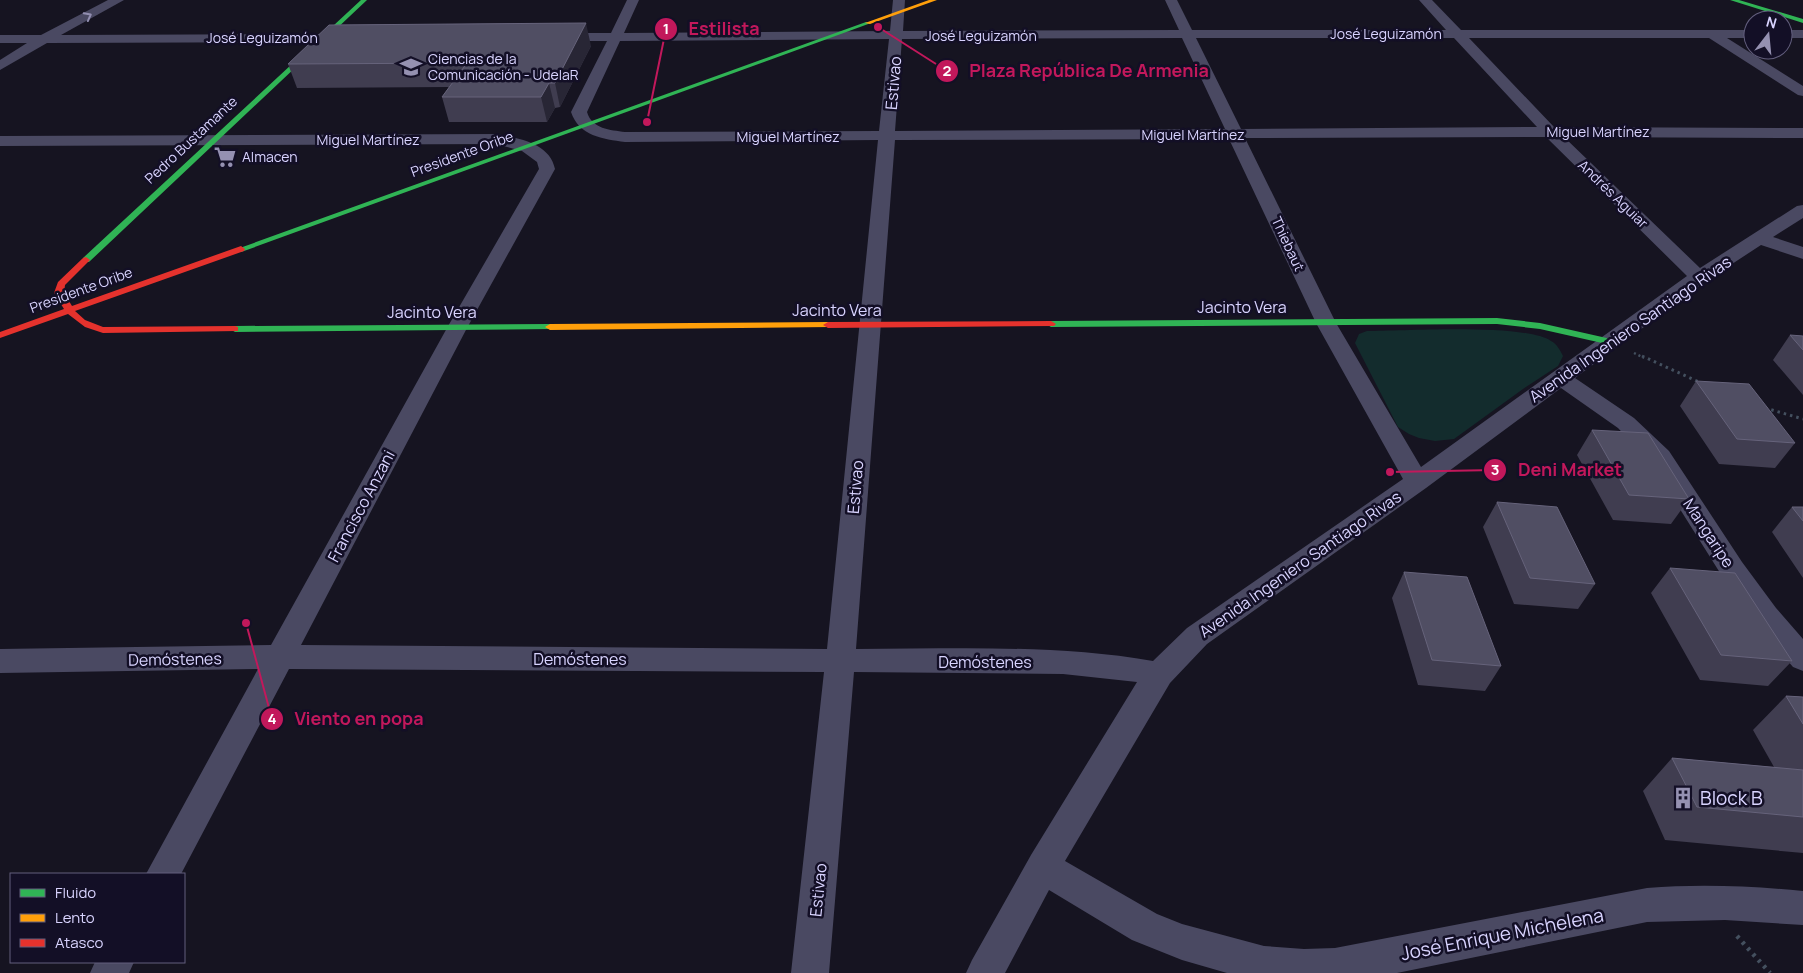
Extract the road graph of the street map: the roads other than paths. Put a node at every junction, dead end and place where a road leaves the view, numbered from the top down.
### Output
1 (118, 0) edge
2 (364, 0) edge
3 (633, 0) edge
4 (934, 0) edge
5 (1171, 0) edge
6 (1425, 0) edge
7 (1733, 0) edge
8 (1768, 0) edge
9 (1803, 10) edge
10 (898, 16) edge
11 (1803, 21) edge
12 (1188, 34) junction
13 (1458, 34) junction
14 (1743, 34) edge
15 (1713, 35) junction
16 (830, 36) junction
17 (543, 37) edge
18 (613, 37) junction
19 (45, 38) junction
20 (324, 38) junction
21 (364, 38) edge
22 (0, 39) edge
23 (0, 66) edge
24 (1803, 92) edge
25 (586, 125) junction
26 (1550, 132) junction
27 (1803, 133) edge
28 (1236, 134) junction
29 (888, 137) junction
30 (0, 141) edge
31 (212, 141) junction
32 (525, 147) junction
33 (1803, 210) edge
34 (1760, 239) junction
35 (1803, 253) edge
36 (1699, 277) junction
37 (69, 310) junction
38 (1326, 323) junction
39 (869, 326) junction
40 (457, 328) junction
41 (0, 335) edge
42 (1611, 342) junction
43 (1561, 378) junction
44 (1417, 482) junction
45 (280, 657) junction
46 (1803, 659) edge
47 (840, 661) junction
48 (0, 662) edge
49 (1159, 674) junction
50 (1043, 867) junction
51 (164, 873) edge
52 (1803, 908) edge
53 (810, 973) edge
54 (985, 973) edge

19 -> 1 street
2 - 20 street, Pedro Bustamante
3 - 18 street
4 - 10 street, Presidente Oribe
5 - 12 street, Thiebaut
6 - 13 street, Andrés Aguiar
7 - 11 street
8 - 9 street
10 - 12 street, José Leguizamón
10 - 16 street, José Leguizamón
10 - 16 street, Presidente Oribe
10 - 29 street, Estivao
12 - 13 street, José Leguizamón
12 - 28 street, Thiebaut
13 - 15 street, José Leguizamón
13 - 26 street, Andrés Aguiar
14 - 15 street, José Leguizamón
15 - 24 street
16 - 18 street, José Leguizamón
16 - 25 street, Presidente Oribe
17 - 18 street, José Leguizamón
18 - 25 street
19 - 20 street, José Leguizamón
19 - 22 street, José Leguizamón
19 - 23 street
20 - 21 street, José Leguizamón
20 - 31 street, Pedro Bustamante
25 - 29 street, Miguel Martínez
25 - 32 street, Presidente Oribe
26 - 27 street, Miguel Martínez
26 - 28 street, Miguel Martínez
26 - 36 street, Andrés Aguiar
28 - 29 street, Miguel Martínez
28 - 38 street, Thiebaut
29 - 39 street, Estivao
30 - 31 street, Miguel Martínez
31 - 32 street, Miguel Martínez
31 - 37 street, Pedro Bustamante
32 - 37 street, Presidente Oribe
32 - 40 street, Francisco Anzani
33 - 34 street, Avenida Ingeniero Santiago Rivas
34 - 35 street
34 - 36 street, Avenida Ingeniero Santiago Rivas
36 - 42 street, Avenida Ingeniero Santiago Rivas
37 - 40 street, Jacinto Vera
37 - 41 street, Presidente Oribe
38 - 39 street, Jacinto Vera
38 - 42 street, Jacinto Vera
38 - 44 street, Thiebaut
39 - 40 street, Jacinto Vera
39 - 47 street, Estivao
40 - 45 street, Francisco Anzani
42 - 43 street, Avenida Ingeniero Santiago Rivas
43 - 44 street, Avenida Ingeniero Santiago Rivas
43 - 46 street, Mangaripe
44 - 49 street, Avenida Ingeniero Santiago Rivas
45 - 47 street, Demóstenes
45 - 48 street, Demóstenes
45 - 51 street, Francisco Anzani
47 - 49 street, Demóstenes
47 - 53 street, Estivao
49 - 50 street, Avenida Ingeniero Santiago Rivas
50 - 52 street, José Enrique Michelena
50 - 54 street, Avenida Ingeniero Santiago Rivas

